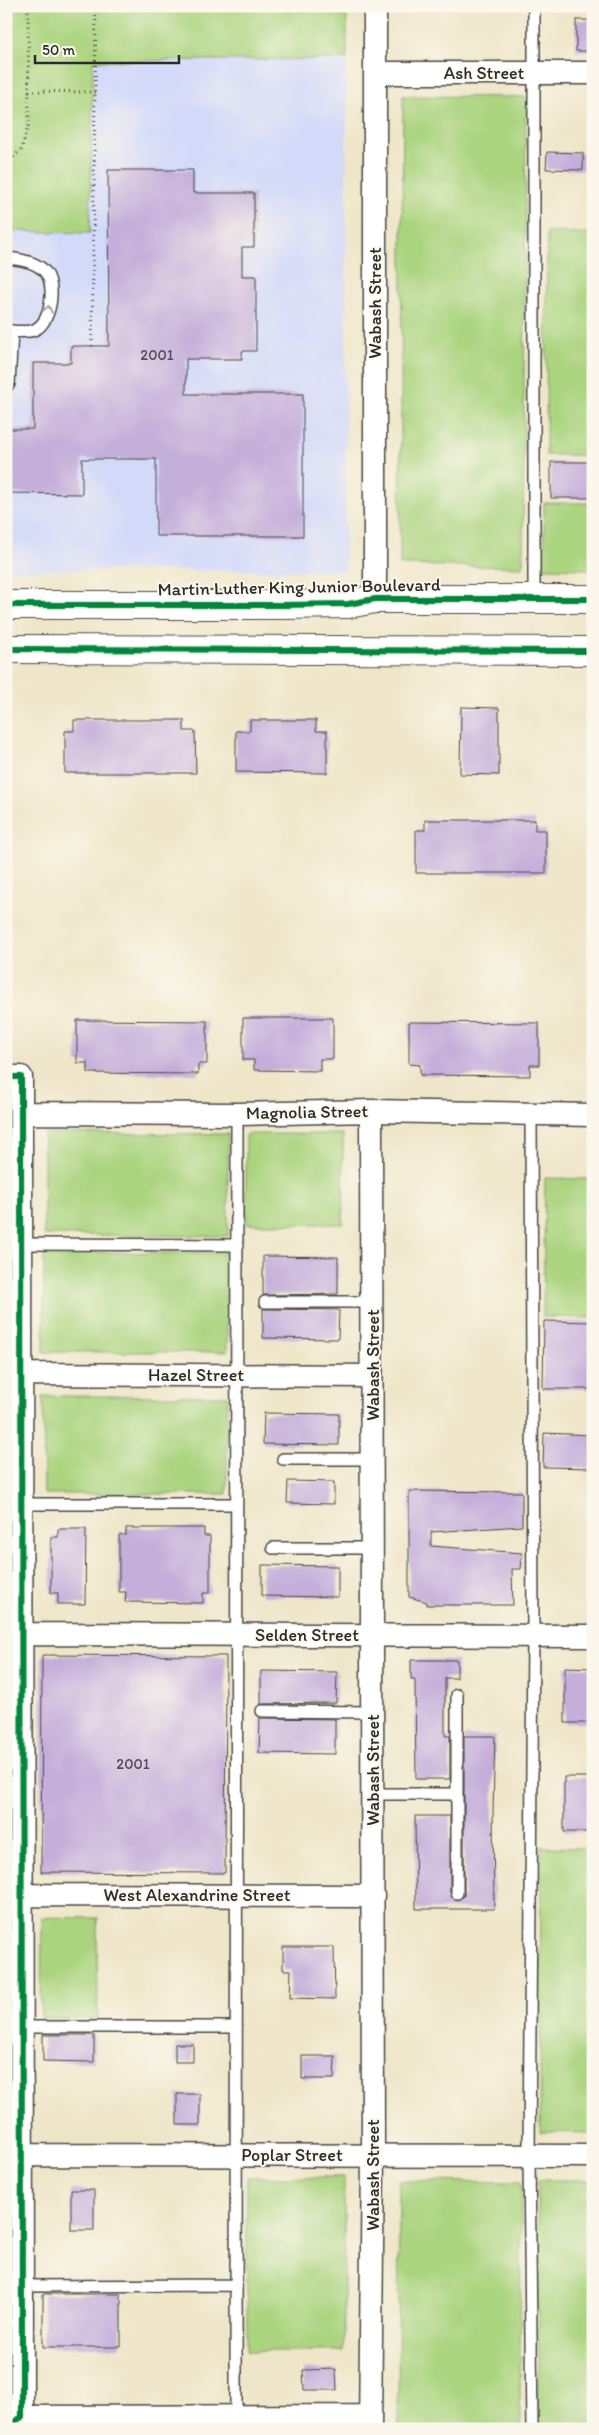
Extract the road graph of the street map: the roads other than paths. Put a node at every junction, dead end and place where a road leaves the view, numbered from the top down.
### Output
1 (375, 6) edge
2 (534, 6) edge
3 (375, 72) junction
4 (534, 73) junction
5 (593, 73) edge
6 (6, 258) edge
7 (9, 331) edge
8 (6, 384) edge
9 (375, 599) junction
10 (534, 599) junction
11 (593, 599) edge
12 (6, 605) edge
13 (192, 606) junction
14 (282, 606) junction
15 (6, 649) edge
16 (190, 650) junction
17 (280, 650) junction
18 (593, 650) edge
19 (14, 1077) edge
20 (371, 1111) junction
21 (22, 1113) junction
22 (237, 1114) junction
23 (530, 1115) junction
24 (593, 1115) edge
25 (14, 1200) edge
26 (21, 1244) junction
27 (238, 1245) junction
28 (14, 1302) edge
29 (265, 1302) dead end
30 (373, 1302) junction
31 (22, 1374) junction
32 (236, 1375) junction
33 (371, 1376) junction
34 (14, 1420) edge
35 (283, 1459) dead end
36 (373, 1459) junction
37 (22, 1504) junction
38 (236, 1504) junction
39 (14, 1535) edge
40 (273, 1548) dead end
41 (373, 1548) junction
42 (236, 1635) junction
43 (373, 1635) junction
44 (533, 1635) junction
45 (593, 1636) edge
46 (16, 1643) edge
47 (457, 1695) dead end
48 (262, 1711) dead end
49 (373, 1712) junction
50 (14, 1759) edge
51 (373, 1794) junction
52 (457, 1794) junction
53 (14, 1855) edge
54 (457, 1893) dead end
55 (22, 1895) junction
56 (236, 1895) junction
57 (373, 1896) junction
58 (14, 1949) edge
59 (22, 2027) junction
60 (236, 2027) junction
61 (22, 2155) junction
62 (236, 2155) junction
63 (373, 2156) junction
64 (529, 2156) junction
65 (593, 2156) edge
66 (14, 2261) edge
67 (236, 2285) junction
68 (22, 2286) junction
69 (14, 2422) edge
70 (236, 2422) edge
71 (370, 2422) edge
72 (130, 2423) edge
73 (532, 2429) edge

1 - 3 street, Wabash Street
2 - 4 lane
3 - 4 street, Ash Street
3 - 9 street, Wabash Street
4 - 5 street, Ash Street
4 - 10 lane
7 -> 6 lane
7 - 8 lane
9 - 10 main road, Martin Luther King Junior Boulevard
9 - 14 main road, Martin Luther King Junior Boulevard
10 - 11 main road, Martin Luther King Junior Boulevard
12 - 13 main road, Martin Luther King Junior Boulevard
13 - 14 main road, Martin Luther King Junior Boulevard
13 - 16 main road
14 - 17 main road
15 - 16 main road
16 - 17 main road
17 - 18 main road
19 - 21 street
20 - 22 street, Magnolia Street
20 - 23 street, Magnolia Street
20 - 30 street, Wabash Street
21 - 22 street, Magnolia Street
21 - 25 street
22 - 27 lane
23 - 24 street, Magnolia Street
23 - 44 lane
25 - 26 street
26 - 27 lane
26 - 28 street
27 - 32 lane
28 - 31 street
29 - 30 lane
30 - 33 street, Wabash Street
31 - 32 street, Hazel Street
31 - 34 street
32 - 33 street, Hazel Street
32 - 38 lane
33 - 36 street, Wabash Street
34 - 37 street
35 - 36 lane
36 - 41 street, Wabash Street
37 - 38 lane
37 - 39 street
38 - 42 lane
39 - 46 street
40 - 41 lane
41 - 43 street, Wabash Street
42 - 43 street, Selden Street
42 - 46 street, Selden Street
42 - 56 lane
43 - 44 street, Selden Street
43 - 49 street, Wabash Street
44 - 45 street, Selden Street
44 - 64 lane
46 - 50 street
47 - 52 lane
48 - 49 lane
49 - 51 street, Wabash Street
50 - 53 street
51 - 52 lane
51 - 57 street, Wabash Street
52 - 54 lane
53 - 55 street
55 - 56 street, West Alexandrine Street
55 - 58 street
56 - 57 street, West Alexandrine Street
56 - 60 lane
57 - 63 street, Wabash Street
58 - 59 street
59 - 60 lane
59 - 61 street
60 - 62 lane
61 - 62 street, Poplar Street
61 - 66 street
62 - 63 street, Poplar Street
62 - 67 lane
63 - 64 street, Poplar Street
63 - 71 street, Wabash Street
64 - 65 street, Poplar Street
64 - 73 lane
66 - 68 street
67 - 68 lane
67 - 70 lane
68 - 69 street
69 - 72 street
70 - 71 street
70 - 72 street

